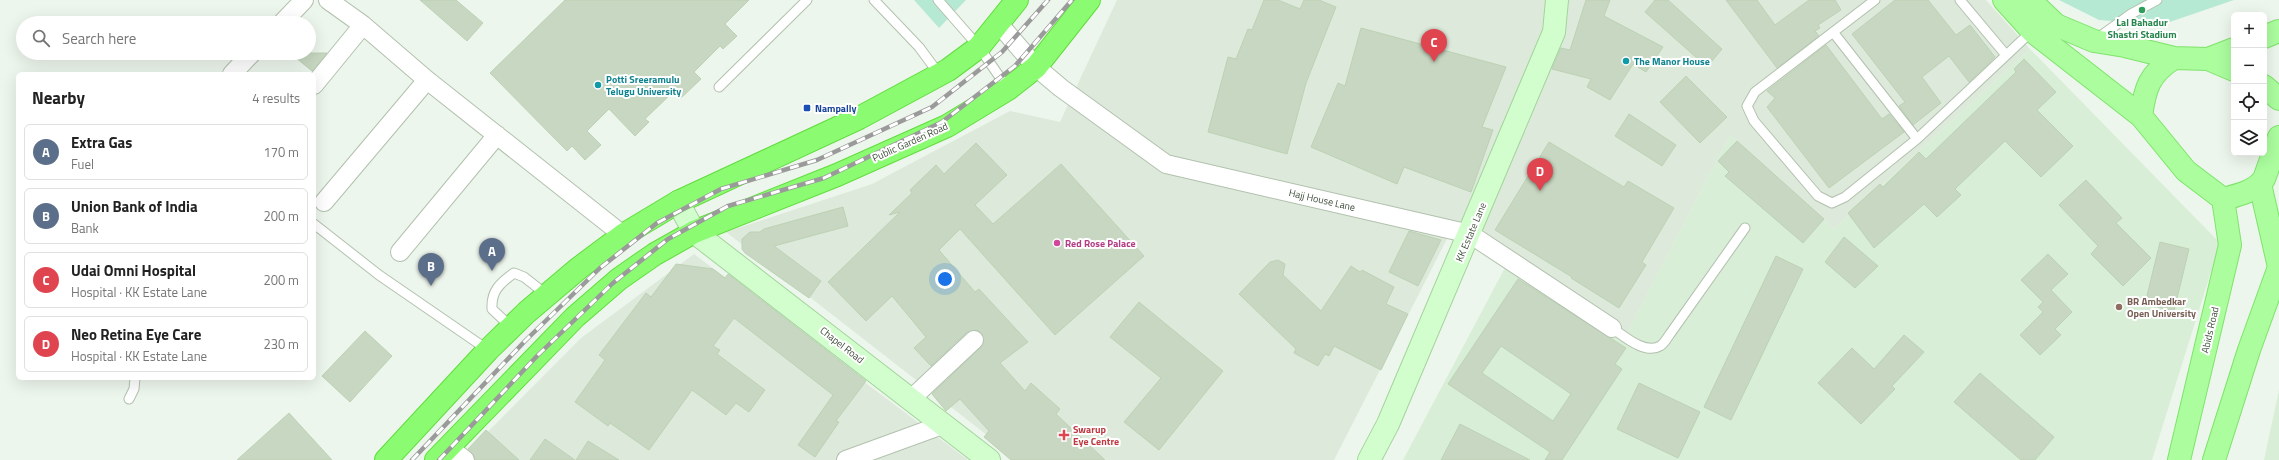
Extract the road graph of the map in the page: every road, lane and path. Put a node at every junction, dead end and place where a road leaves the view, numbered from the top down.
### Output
1 (304, 0) edge
2 (328, 0) edge
3 (807, 0) edge
4 (874, 0) edge
5 (938, 0) edge
6 (1017, 0) edge
7 (1089, 0) edge
8 (1557, 0) edge
9 (1874, 0) edge
10 (1960, 0) edge
11 (2004, 0) edge
12 (2030, 0) edge
13 (2157, 0) edge
14 (289, 16) edge
15 (998, 24) junction
16 (363, 25) junction
17 (2032, 31) junction
18 (2279, 31) edge
19 (1833, 32) junction
20 (2267, 36) edge
21 (2094, 41) junction
22 (980, 47) junction
23 (2231, 50) edge
24 (2006, 55) junction
25 (2174, 58) junction
26 (2208, 58) junction
27 (245, 60) edge
28 (1036, 67) junction
29 (2231, 69) edge
30 (234, 72) edge
31 (939, 74) junction
32 (427, 80) junction
33 (316, 83) edge
34 (719, 87) dead end
35 (1008, 89) junction
36 (2267, 89) edge
37 (2279, 99) edge
38 (2141, 116) junction
39 (497, 135) junction
40 (2279, 137) edge
41 (1917, 139) junction
42 (2267, 180) edge
43 (2223, 199) junction
44 (324, 202) dead end
45 (678, 202) junction
46 (316, 226) edge
47 (1745, 228) dead end
48 (694, 232) junction
49 (1470, 234) junction
50 (623, 235) junction
51 (400, 252) dead end
52 (2279, 267) edge
53 (547, 295) junction
54 (511, 327) junction
55 (1612, 328) joint
56 (974, 340) dead end
57 (488, 350) junction
58 (135, 380) edge
59 (129, 399) dead end
60 (911, 399) junction
61 (942, 425) junction
62 (442, 454) edge
63 (386, 460) edge
64 (465, 460) edge
65 (846, 460) edge
66 (989, 460) edge
67 (1369, 460) edge
68 (2179, 460) edge
69 (2214, 460) edge

1 - 14 street
2 - 16 street
3 - 34 lane
4 - 31 lane
5 - 22 lane
6 - 15 highway
7 - 28 highway, Public Garden Road
8 - 49 main road, KK Estate Lane
9 - 19 lane
10 - 24 lane
11 - 17 main road
12 - 21 main road
13 - 21 lane
15 - 22 highway
15 - 28 street, Hajj House Lane
16 - 32 street
16 - 33 street
17 - 24 lane
17 - 38 main road
18 - 20 main road
19 - 41 lane
19 - 41 lane
21 - 25 main road
22 - 31 highway
22 - 35 lane
23 - 26 main road
24 - 41 lane
25 - 26 main road
25 - 38 main road
26 - 29 main road
27 - 30 street
28 - 35 highway, Public Garden Road
28 - 49 street, Hajj House Lane
31 - 45 highway
32 - 39 street
32 - 44 street
35 - 48 highway, Public Garden Road
36 - 37 main road
38 - 43 main road
39 - 50 street
39 - 51 street
40 - 42 main road
42 - 43 main road
42 - 52 main road
43 - 68 main road, Abids Road
45 - 48 main road
45 - 50 highway
46 - 57 lane
47 - 55 lane
48 - 60 main road, Chapel Road
48 - 62 highway, Public Garden Road
49 - 55 street, Hajj House Lane
49 - 67 main road, KK Estate Lane
50 - 53 highway
52 - 69 main road
53 - 54 highway
53 - 54 lane
54 - 57 highway
56 - 60 street
57 - 63 highway
58 - 59 lane
60 - 61 main road, Chapel Road
61 - 65 street
61 - 66 main road, Chapel Road
62 - 64 street

